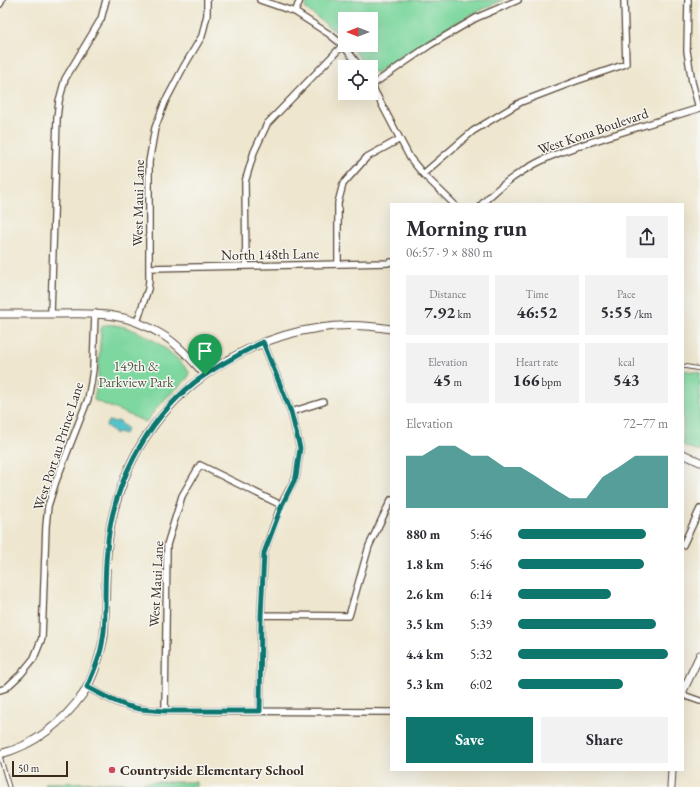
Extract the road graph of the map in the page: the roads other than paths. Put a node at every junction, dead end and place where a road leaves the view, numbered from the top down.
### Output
1 (2, 0) edge
2 (106, 0) edge
3 (207, 0) edge
4 (260, 0) edge
5 (300, 0) edge
6 (518, 0) edge
7 (624, 0) edge
8 (688, 0) edge
9 (0, 4) edge
10 (295, 12) junction
11 (338, 41) edge
12 (338, 50) edge
13 (348, 52) edge
14 (355, 60) edge
15 (378, 80) edge
16 (378, 98) edge
17 (699, 108) edge
18 (400, 139) junction
19 (423, 174) junction
20 (453, 203) edge
21 (483, 203) edge
22 (390, 262) edge
23 (338, 264) junction
24 (246, 266) junction
25 (149, 268) junction
26 (95, 313) junction
27 (0, 314) edge
28 (51, 314) junction
29 (137, 322) junction
30 (390, 329) edge
31 (263, 342) junction
32 (684, 366) edge
33 (700, 369) edge
34 (205, 375) junction
35 (323, 402) dead end
36 (291, 412) junction
37 (684, 454) edge
38 (700, 462) edge
39 (390, 502) edge
40 (282, 505) junction
41 (700, 509) edge
42 (684, 543) edge
43 (261, 615) junction
44 (700, 654) edge
45 (87, 687) junction
46 (684, 689) edge
47 (0, 690) edge
48 (684, 695) edge
49 (700, 701) edge
50 (165, 711) junction
51 (260, 711) junction
52 (390, 712) edge
53 (0, 755) edge
54 (672, 771) edge
55 (9, 787) edge
56 (671, 787) edge

1 - 9 street
2 - 28 street
3 - 25 street, West Maui Lane
4 - 10 street
5 - 10 street
6 - 15 street
7 - 19 street
8 - 17 street
10 - 11 street
12 - 24 street
13 - 14 street
16 - 18 street
17 - 21 street, West Kona Boulevard
18 - 19 street
18 - 23 street
19 - 20 street
22 - 23 street, North 148th Lane
23 - 24 street, North 148th Lane
24 - 25 street, North 148th Lane
25 - 29 street, West Maui Lane
26 - 28 street
26 - 29 street
26 - 47 street, West Port au Prince Lane
27 - 28 street
29 - 34 street
30 - 31 street
31 - 34 street
31 - 36 street
32 - 33 lane
34 - 45 street
35 - 36 street
36 - 40 street
37 - 38 street
39 - 43 street
40 - 43 street
40 - 50 street, West Maui Lane
41 - 42 street
43 - 51 street
44 - 46 street
45 - 50 street
45 - 53 street
48 - 49 street
50 - 51 street
51 - 52 street
53 - 55 lane
54 - 56 street

